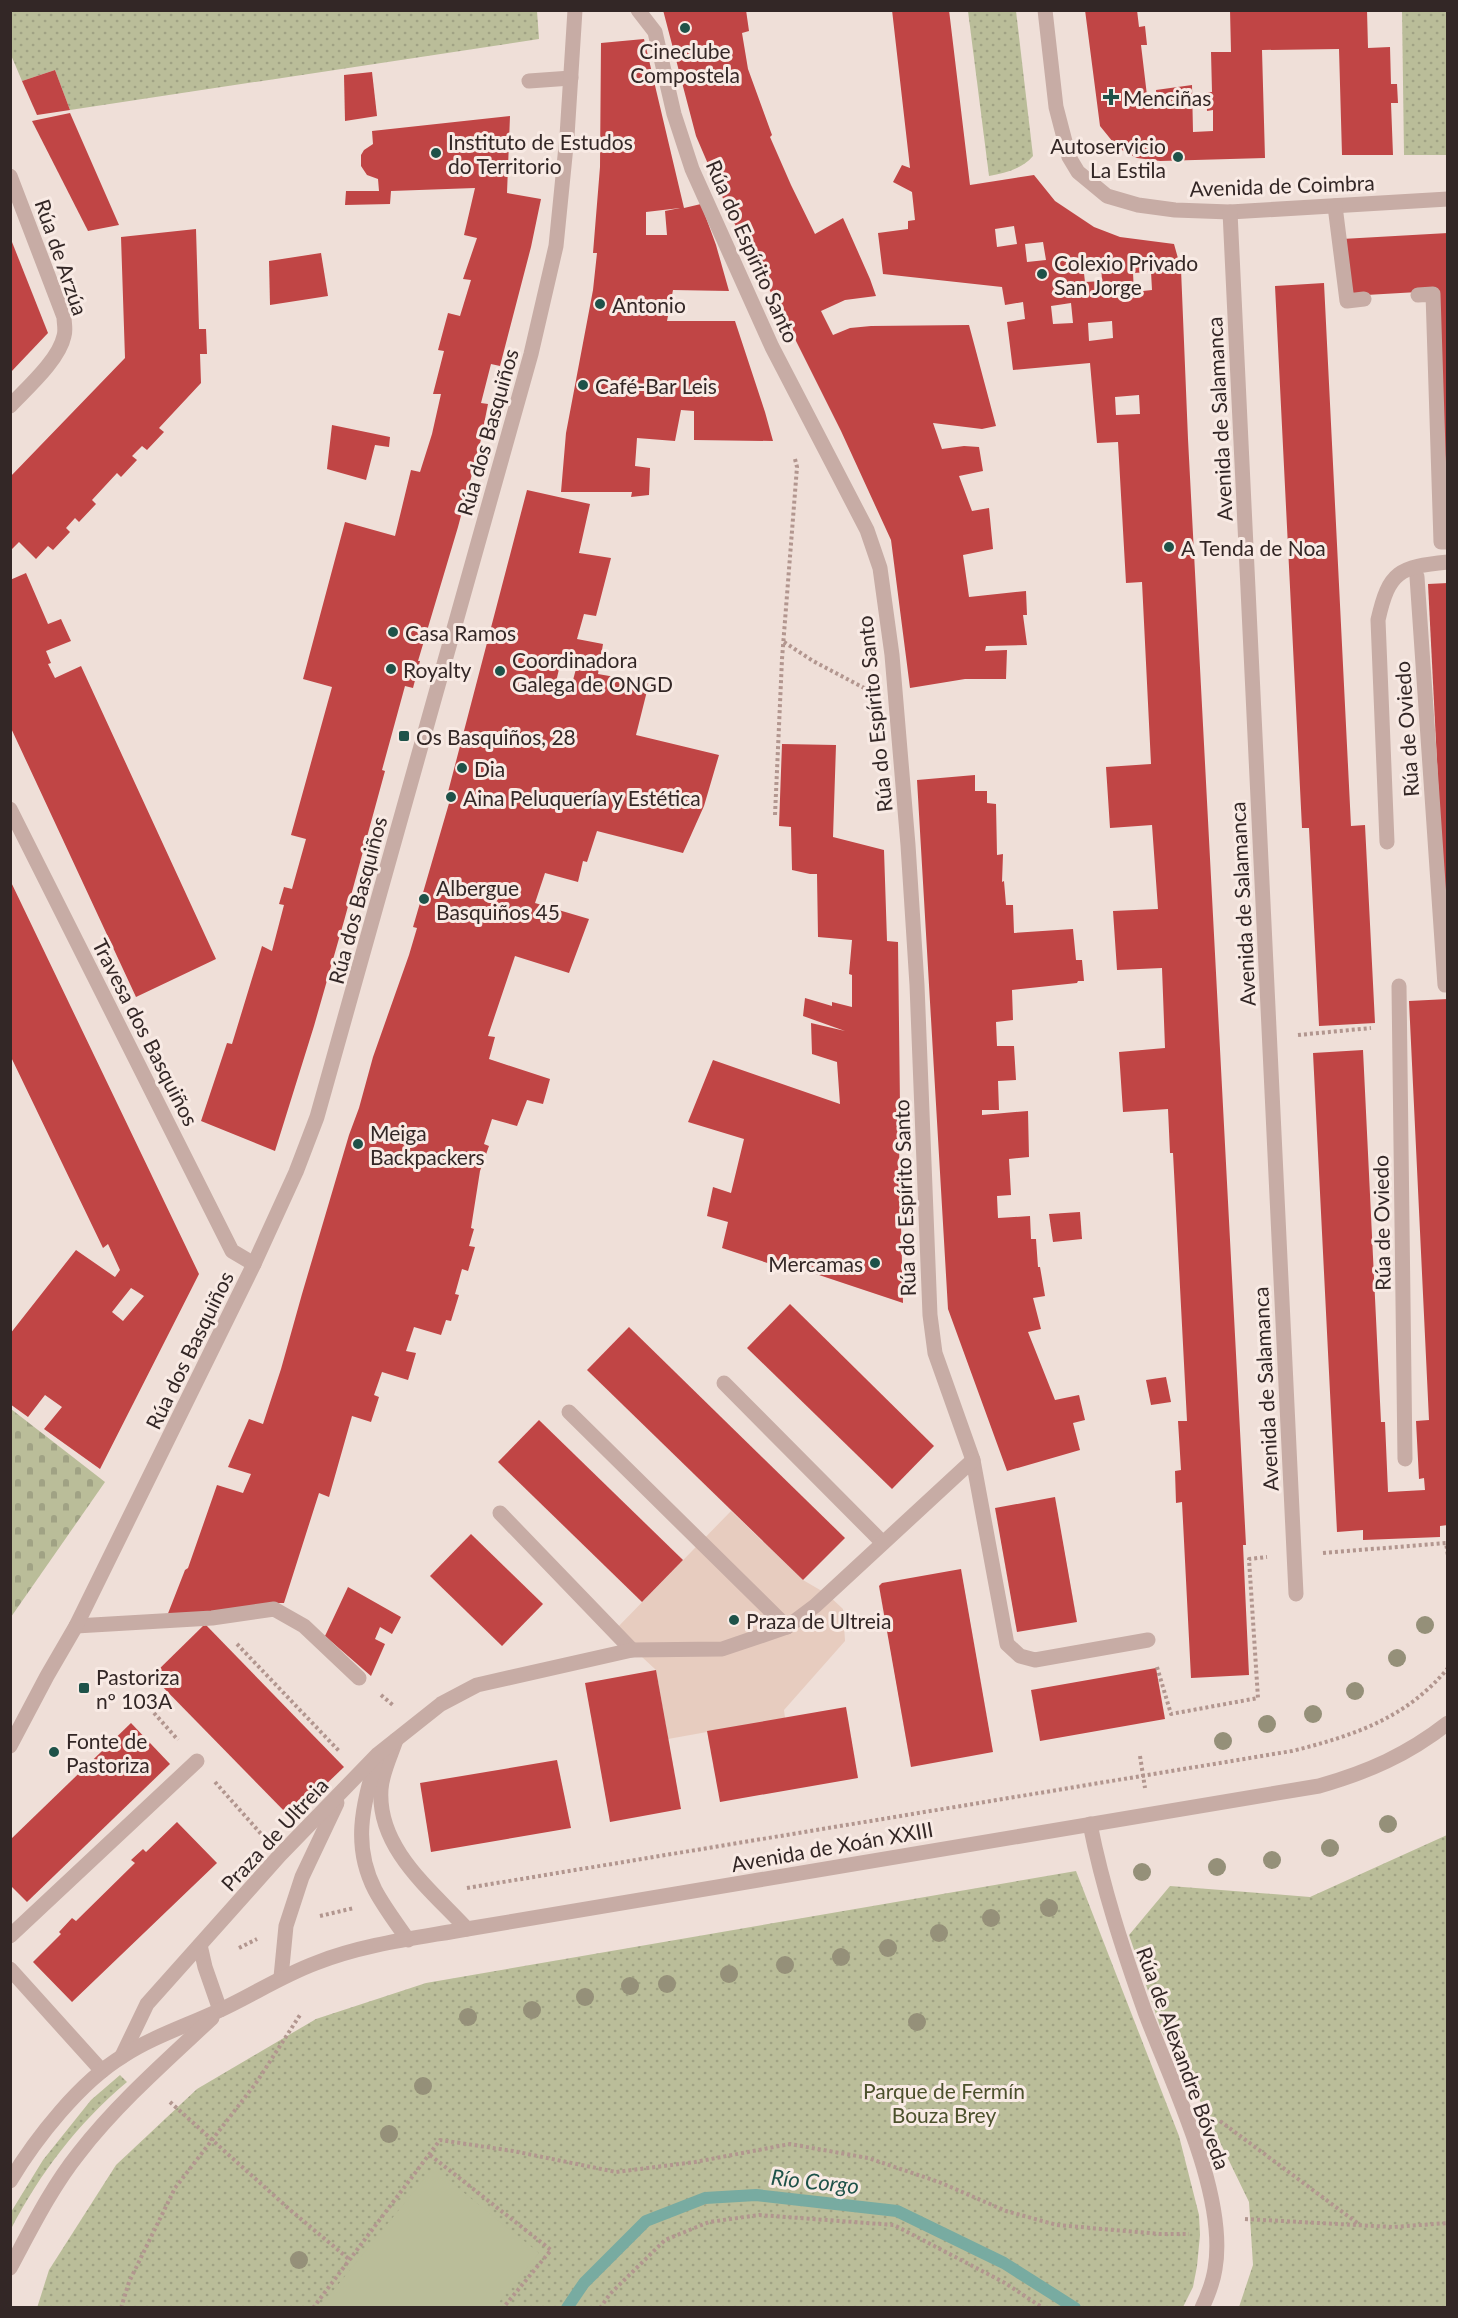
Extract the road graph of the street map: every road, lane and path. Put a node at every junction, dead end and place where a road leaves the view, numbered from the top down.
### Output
1 (575, 10) edge
2 (638, 10) edge
3 (1045, 10) edge
4 (571, 78) junction
5 (529, 81) dead end
6 (10, 176) edge
7 (1448, 199) edge
8 (1335, 206) junction
9 (1230, 212) junction
10 (1418, 295) dead end
11 (1364, 300) dead end
12 (10, 406) edge
13 (794, 456) dead end
14 (1448, 543) edge
15 (1448, 562) edge
16 (1416, 577) dead end
17 (783, 642) junction
18 (868, 682) dead end
19 (10, 809) edge
20 (776, 814) dead end
21 (1388, 842) dead end
22 (1445, 985) dead end
23 (1400, 986) dead end
24 (1399, 1025) junction
25 (1270, 1038) junction
26 (254, 1264) junction
27 (724, 1383) dead end
28 (568, 1412) dead end
29 (1405, 1459) dead end
30 (973, 1460) junction
31 (500, 1513) dead end
32 (882, 1542) junction
33 (1358, 1550) dead end
34 (1448, 1556) edge
35 (1249, 1558) dead end
36 (1296, 1594) dead end
37 (212, 1617) junction
38 (76, 1626) junction
39 (787, 1627) junction
40 (1148, 1640) joint
41 (632, 1650) junction
42 (359, 1678) dead end
43 (146, 1704) dead end
44 (393, 1705) dead end
45 (384, 1713) dead end
46 (1448, 1723) edge
47 (396, 1740) junction
48 (349, 1744) dead end
49 (10, 1746) edge
50 (378, 1754) junction
51 (1140, 1756) dead end
52 (196, 1761) junction
53 (1145, 1788) dead end
54 (344, 1790) junction
55 (1090, 1824) junction
56 (268, 1842) dead end
57 (467, 1929) junction
58 (10, 1936) edge
59 (408, 1940) junction
60 (200, 1945) junction
61 (10, 1969) edge
62 (281, 1977) junction
63 (220, 2010) junction
64 (300, 2015) dead end
65 (122, 2056) junction
66 (102, 2071) junction
67 (1174, 2086) junction
68 (170, 2102) dead end
69 (212, 2140) junction
70 (430, 2155) junction
71 (10, 2181) edge
72 (1215, 2212) junction
73 (1448, 2223) edge
74 (1361, 2226) junction
75 (1216, 2234) junction
76 (350, 2260) junction
77 (10, 2268) edge
78 (121, 2307) edge
79 (313, 2307) edge
80 (503, 2307) edge
81 (600, 2307) edge
82 (1043, 2307) edge
83 (1202, 2307) edge

1 - 4 street, Rúa dos Basquiños
2 - 30 street, Rúa do Espírito Santo
3 - 9 street, Avenida de Coimbra
4 - 5 street
4 - 26 street, Rúa dos Basquiños
6 - 12 street, Rúa de Arzúa
7 - 8 street, Avenida de Coimbra
8 - 9 street, Avenida de Coimbra
8 - 11 street
9 - 25 street, Avenida de Salamanca
10 - 14 street
13 - 17 path
15 - 21 street, Rúa de Oviedo
16 - 22 street, Rúa de Oviedo
17 - 18 path
17 - 20 path
19 - 26 street, Travesa dos Basquiños
23 - 24 street, Rúa de Oviedo
24 - 25 path
24 - 29 street, Rúa de Oviedo
25 - 36 street, Avenida de Salamanca
26 - 38 street, Rúa dos Basquiños
27 - 32 street
28 - 39 street
30 - 32 street, Praza de Ultreia
30 - 40 street
31 - 41 street
32 - 39 street, Praza de Ultreia
33 - 34 path
35 - 40 path
37 - 38 street
37 - 42 street
37 - 48 path
38 - 49 street, Rúa dos Basquiños
39 - 41 street, Praza de Ultreia
41 - 47 street, Praza de Ultreia
43 - 52 path
44 - 45 path
46 - 55 street, Avenida de Xoán XXIII
47 - 50 street, Praza de Ultreia
47 - 57 street
50 - 54 street, Praza de Ultreia
50 - 59 street
51 - 53 path
52 - 56 path
52 - 58 street
54 - 60 street, Praza de Ultreia
54 - 62 street
55 - 57 street, Avenida de Xoán XXIII
55 - 67 street, Rúa de Alexandre Bóveda
57 - 59 street, Avenida de Xoán XXIII
59 - 62 street, Avenida de Xoán XXIII
60 - 63 street
60 - 65 street, Praza de Ultreia
61 - 66 street
62 - 63 street, Avenida de Xoán XXIII
63 - 65 street, Avenida de Xoán XXIII
63 - 77 street, Avenida de Xoán XXIII
64 - 69 path
65 - 66 street, Avenida de Xoán XXIII
66 - 71 street, Avenida de Xoán XXIII
67 - 72 street, Rúa de Alexandre Bóveda
67 - 74 path
68 - 69 path
69 - 76 path
69 - 78 path
70 - 75 path
70 - 76 path
70 - 80 path
72 - 74 path
72 - 75 street, Rúa de Alexandre Bóveda
73 - 74 path
75 - 83 street, Rúa de Alexandre Bóveda
76 - 79 path
81 - 82 path

